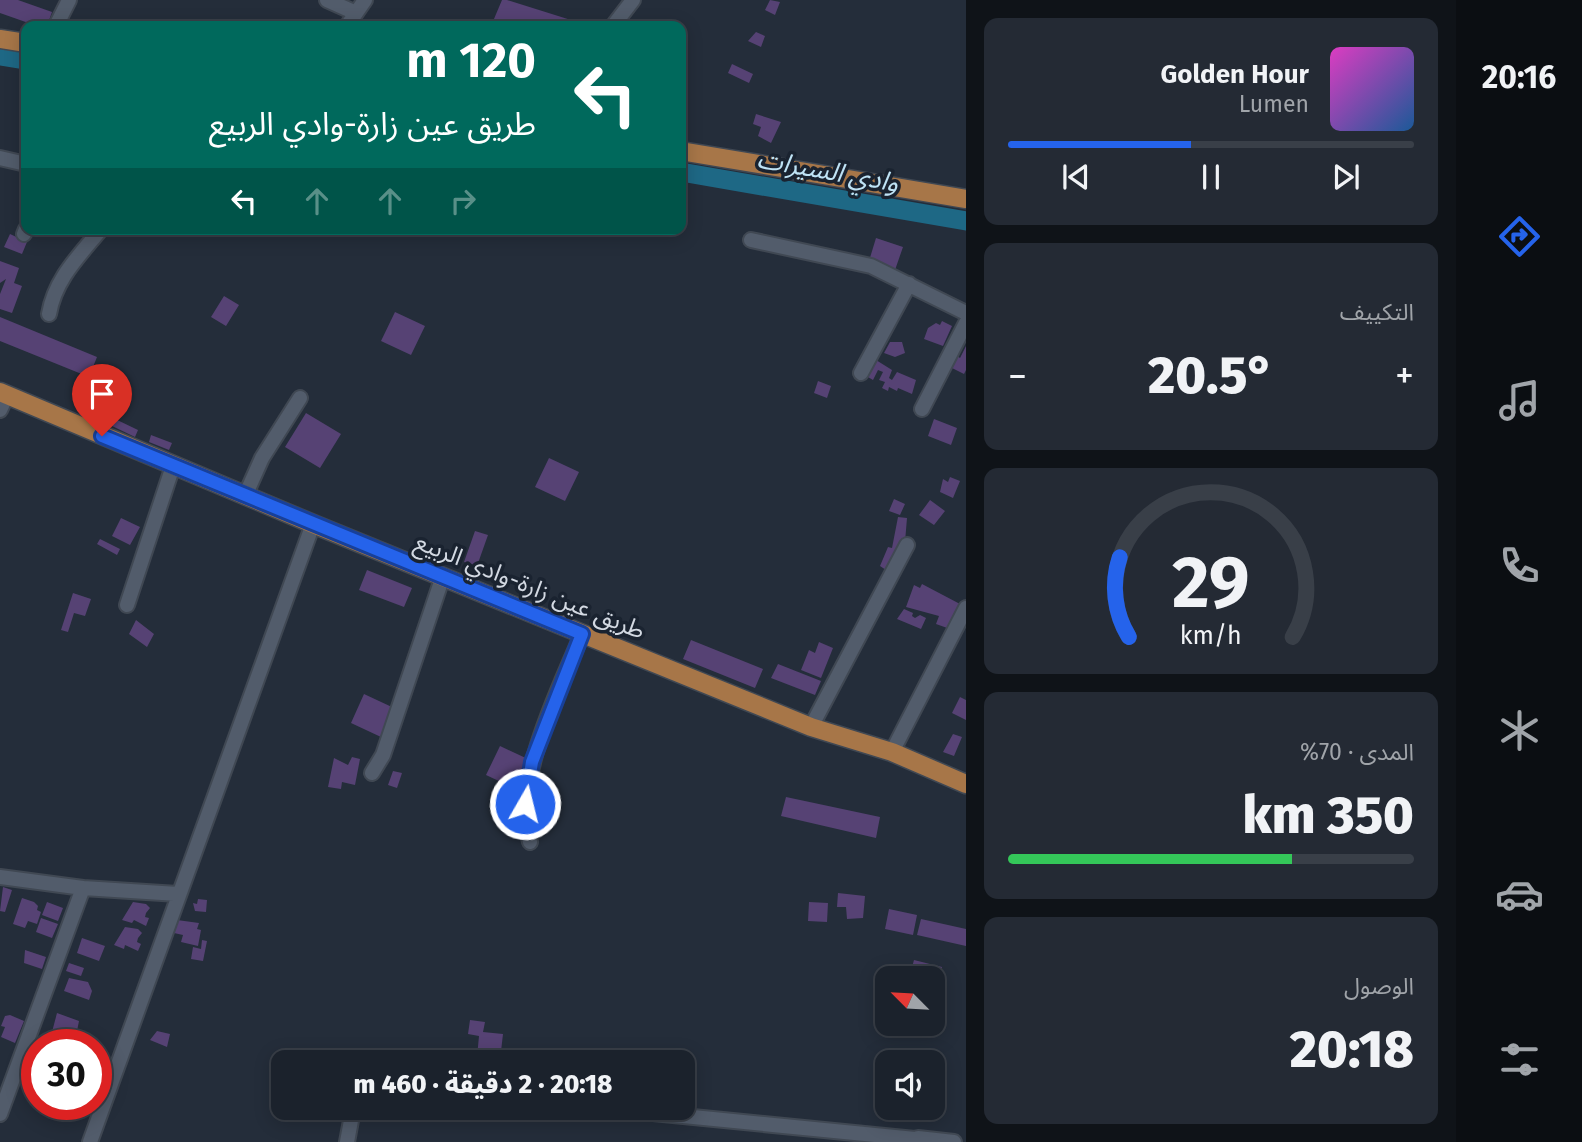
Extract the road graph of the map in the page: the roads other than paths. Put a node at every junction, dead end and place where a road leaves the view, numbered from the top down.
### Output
1 (69, 0) edge
2 (327, 0) edge
3 (365, 0) edge
4 (628, 1) edge
5 (356, 13) junction
6 (58, 21) edge
7 (350, 21) edge
8 (616, 21) edge
9 (0, 39) edge
10 (21, 42) edge
11 (686, 151) edge
12 (0, 159) edge
13 (21, 163) edge
14 (966, 199) edge
15 (96, 235) edge
16 (751, 240) dead end
17 (909, 284) junction
18 (966, 313) edge
19 (49, 314) dead end
20 (966, 323) edge
21 (861, 373) dead end
22 (300, 398) dead end
23 (2, 399) edge
24 (922, 409) dead end
25 (173, 467) junction
26 (245, 496) junction
27 (313, 524) junction
28 (907, 545) dead end
29 (443, 576) junction
30 (127, 605) dead end
31 (966, 608) edge
32 (582, 634) junction
33 (811, 727) junction
34 (892, 752) junction
35 (372, 773) dead end
36 (966, 784) edge
37 (530, 842) dead end
38 (0, 877) edge
39 (83, 888) junction
40 (178, 894) junction
41 (0, 1114) edge
42 (695, 1118) edge
43 (351, 1120) edge
44 (914, 1141) edge
45 (90, 1142) edge
46 (347, 1142) edge
47 (954, 1142) edge

1 - 6 street
2 - 5 street
3 - 5 street
4 - 8 street
5 - 7 street
9 - 10 main road
11 - 14 main road
12 - 13 street
15 - 19 street
16 - 17 street
17 - 18 street
17 - 21 street
20 - 24 street
22 - 26 street
23 - 25 main road, طريق عين زارة-وادي الربيع
25 - 26 main road, طريق عين زارة-وادي الربيع
25 - 30 street
26 - 27 main road, طريق عين زارة-وادي الربيع
27 - 29 main road, طريق عين زارة-وادي الربيع
27 - 40 street
28 - 33 street
29 - 32 main road, طريق عين زارة-وادي الربيع
29 - 35 street
31 - 34 street
32 - 33 main road, طريق عين زارة-وادي الربيع
32 - 37 street
33 - 34 main road, طريق عين زارة-وادي الربيع
34 - 36 main road, طريق عين زارة-وادي الربيع
38 - 39 street
39 - 40 street
39 - 41 street
40 - 45 street
42 - 44 street
43 - 46 street
44 - 47 street

